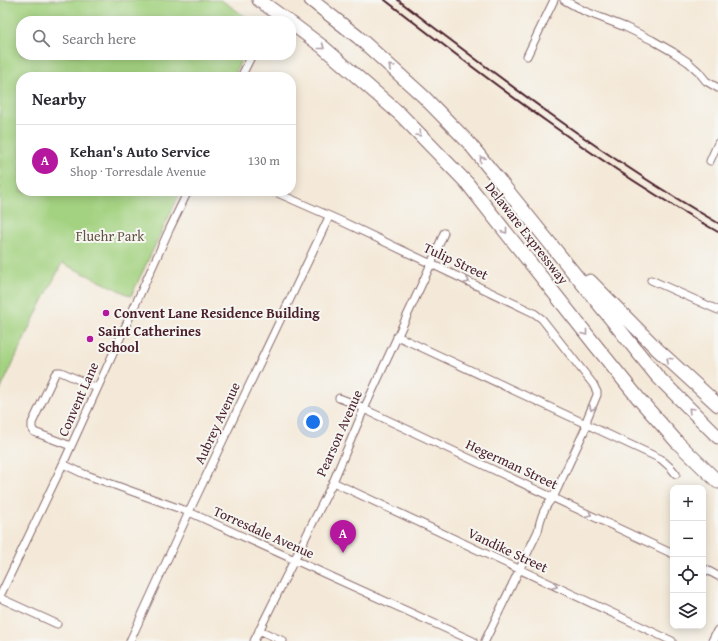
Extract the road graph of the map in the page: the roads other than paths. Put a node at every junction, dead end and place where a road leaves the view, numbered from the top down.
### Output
1 (259, 0) edge
2 (311, 0) edge
3 (554, 0) edge
4 (564, 0) edge
5 (281, 16) edge
6 (296, 27) edge
7 (527, 56) dead end
8 (250, 60) edge
9 (244, 72) edge
10 (718, 88) edge
11 (718, 143) edge
12 (710, 161) dead end
13 (186, 196) edge
14 (284, 196) edge
15 (329, 217) junction
16 (534, 223) junction
17 (444, 232) dead end
18 (432, 264) junction
19 (651, 280) dead end
20 (718, 310) edge
21 (397, 336) junction
22 (97, 388) junction
23 (339, 398) dead end
24 (718, 405) edge
25 (364, 409) junction
26 (587, 425) junction
27 (718, 437) edge
28 (71, 446) junction
29 (63, 464) junction
30 (676, 474) dead end
31 (333, 482) junction
32 (718, 482) edge
33 (553, 498) junction
34 (189, 512) junction
35 (670, 553) edge
36 (294, 559) junction
37 (520, 570) junction
38 (706, 570) edge
39 (718, 576) edge
40 (0, 597) edge
41 (57, 624) dead end
42 (259, 630) junction
43 (718, 631) edge
44 (130, 641) edge
45 (254, 641) edge
46 (282, 641) edge
47 (474, 641) edge
48 (485, 641) edge
49 (672, 641) edge
50 (713, 641) edge

1 - 5 highway
16 -> 2 highway, Delaware Expressway
3 - 7 street
4 - 10 street
6 -> 32 highway, Delaware Expressway
8 - 9 street
11 - 12 street
13 - 22 street, Convent Lane
14 - 15 street, Tulip Street
15 - 18 street, Tulip Street
15 - 34 street, Aubrey Avenue
24 -> 16 highway
27 -> 16 highway, Delaware Expressway
17 - 18 street, Pearson Avenue
18 - 21 street, Pearson Avenue
18 -> 26 street, Tulip Street
19 - 20 street
21 - 25 street, Pearson Avenue
21 - 26 street
22 - 28 street, Convent Lane
22 - 28 street
23 - 25 street, Hegerman Street
25 - 31 street, Pearson Avenue
25 - 33 street, Hegerman Street
26 - 30 street
26 - 33 street
28 - 29 street, Convent Lane
29 - 34 street, Torresdale Avenue
29 - 40 street, Convent Lane
31 - 36 street, Pearson Avenue
31 - 37 street, Vandike Street
33 -> 35 street, Hegerman Street
33 - 37 street
34 - 36 street, Torresdale Avenue
34 - 44 street, Aubrey Avenue
36 - 42 street, Pearson Avenue
36 - 47 street, Torresdale Avenue
37 - 48 street
37 -> 49 street, Vandike Street
38 - 39 street
40 - 41 street
42 - 45 street, Pearson Avenue
42 - 46 street
43 - 50 street

